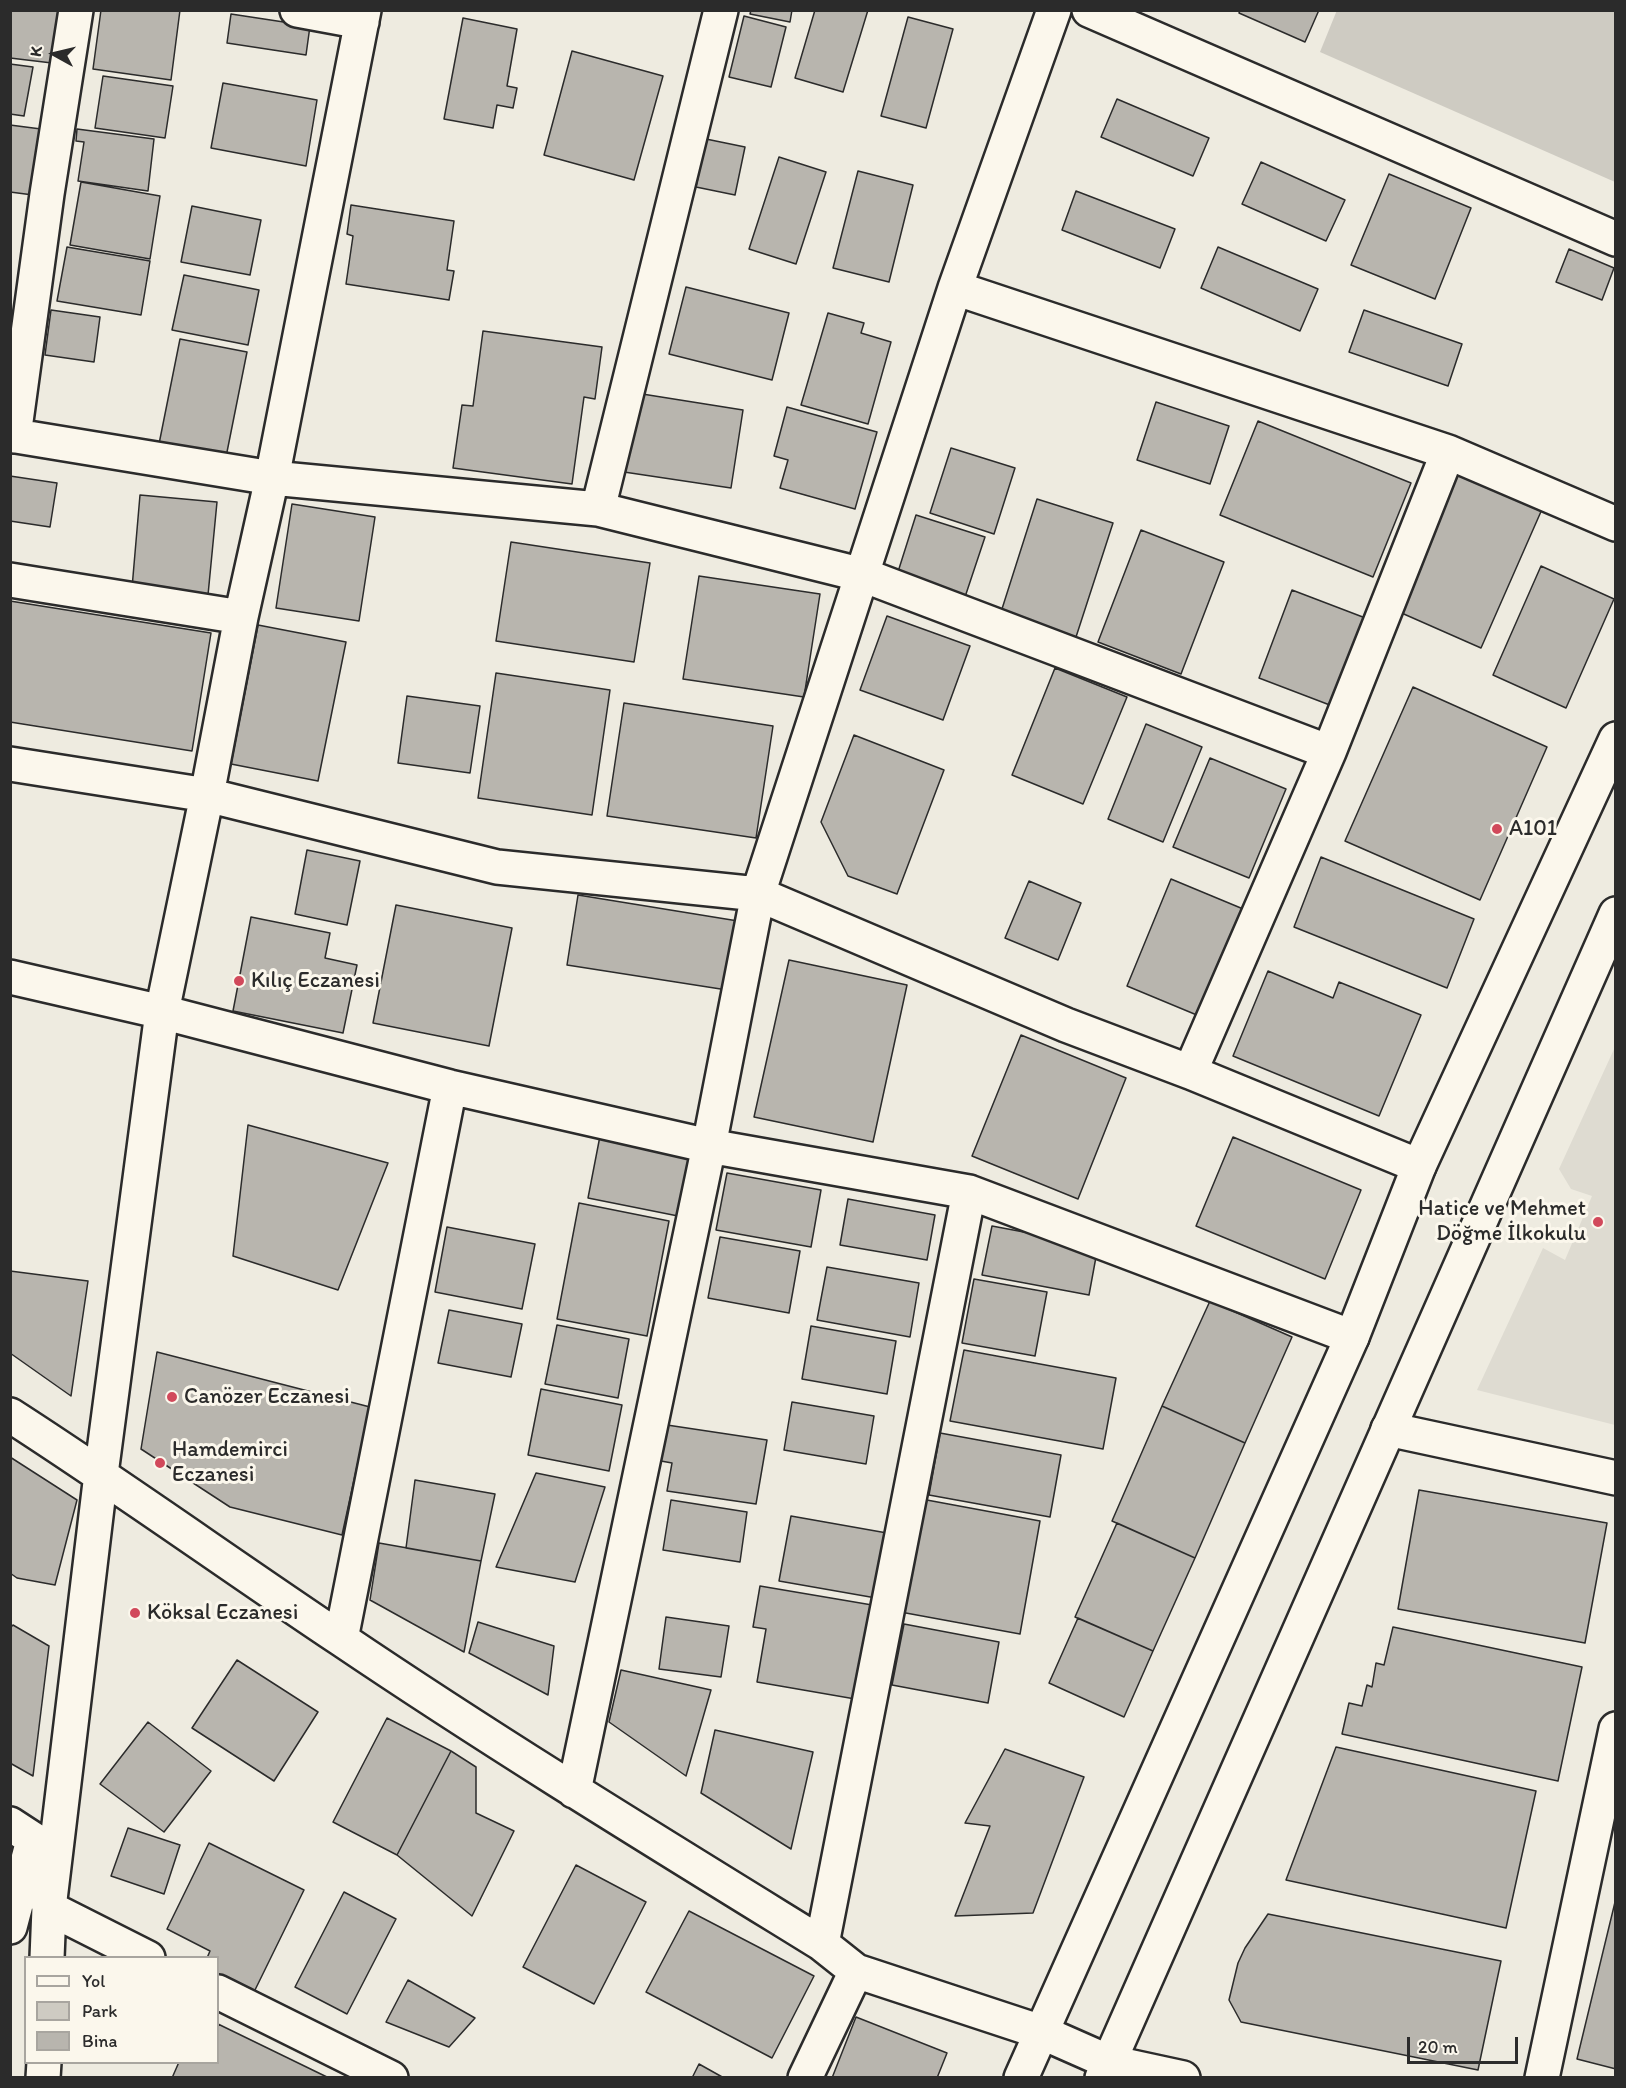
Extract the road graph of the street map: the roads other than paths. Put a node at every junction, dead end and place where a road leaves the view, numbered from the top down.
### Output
1 (76, 10) edge
2 (297, 10) edge
3 (721, 10) edge
4 (1054, 10) edge
5 (1089, 10) edge
6 (363, 16) edge
7 (1616, 239) edge
8 (955, 288) junction
9 (12, 436) edge
10 (1448, 452) junction
11 (272, 478) junction
12 (598, 509) junction
13 (1616, 524) edge
14 (863, 575) junction
15 (10, 580) edge
16 (241, 617) junction
17 (1616, 739) edge
18 (1329, 752) junction
19 (10, 764) edge
20 (207, 795) junction
21 (758, 894) junction
22 (1613, 928) edge
23 (10, 977) edge
24 (162, 1012) junction
25 (1190, 1072) junction
26 (450, 1088) junction
27 (709, 1146) junction
28 (1419, 1166) junction
29 (969, 1192) junction
30 (1352, 1337) junction
31 (10, 1415) edge
32 (1388, 1429) junction
33 (101, 1474) junction
34 (1616, 1478) edge
35 (341, 1639) junction
36 (1616, 1728) edge
37 (574, 1791) junction
38 (1608, 1806) edge
39 (22, 1831) edge
40 (49, 1908) junction
41 (10, 1927) edge
42 (822, 1944) junction
43 (47, 1956) edge
44 (144, 1956) edge
45 (856, 1971) junction
46 (219, 1992) edge
47 (1041, 2032) junction
48 (1105, 2070) edge
49 (391, 2078) edge
50 (805, 2078) edge
51 (1021, 2078) edge
52 (1183, 2078) edge
53 (1542, 2078) edge

1 - 9 street
2 - 6 street
3 - 12 street
4 - 8 street
5 - 7 street
6 - 11 street
8 - 10 street
8 - 14 street
9 - 11 street
10 - 13 street
10 - 18 street
11 - 12 street
11 - 16 street
12 - 14 street
14 - 18 street
14 - 21 street
15 - 16 street
16 - 20 street
17 - 28 street
18 - 25 street
19 - 20 street
20 - 21 street
20 - 24 street
21 - 25 street
21 - 27 street
22 - 32 street
23 - 24 street
24 - 26 street
24 - 33 street
25 - 28 street
26 - 27 street
26 - 35 street
27 - 29 street
27 - 37 street
28 - 30 street
29 - 30 street
29 - 42 street
30 - 47 street
31 - 33 street
32 - 34 street
32 - 48 street
33 - 35 street
33 - 40 street
35 - 37 street
36 - 38 street
37 - 42 street
38 - 53 street
39 - 40 street
39 - 41 street
40 - 43 street
40 - 44 street
42 - 45 street
45 - 47 street
45 - 50 street
46 - 49 street
47 - 48 street
47 - 51 street
48 - 52 street

